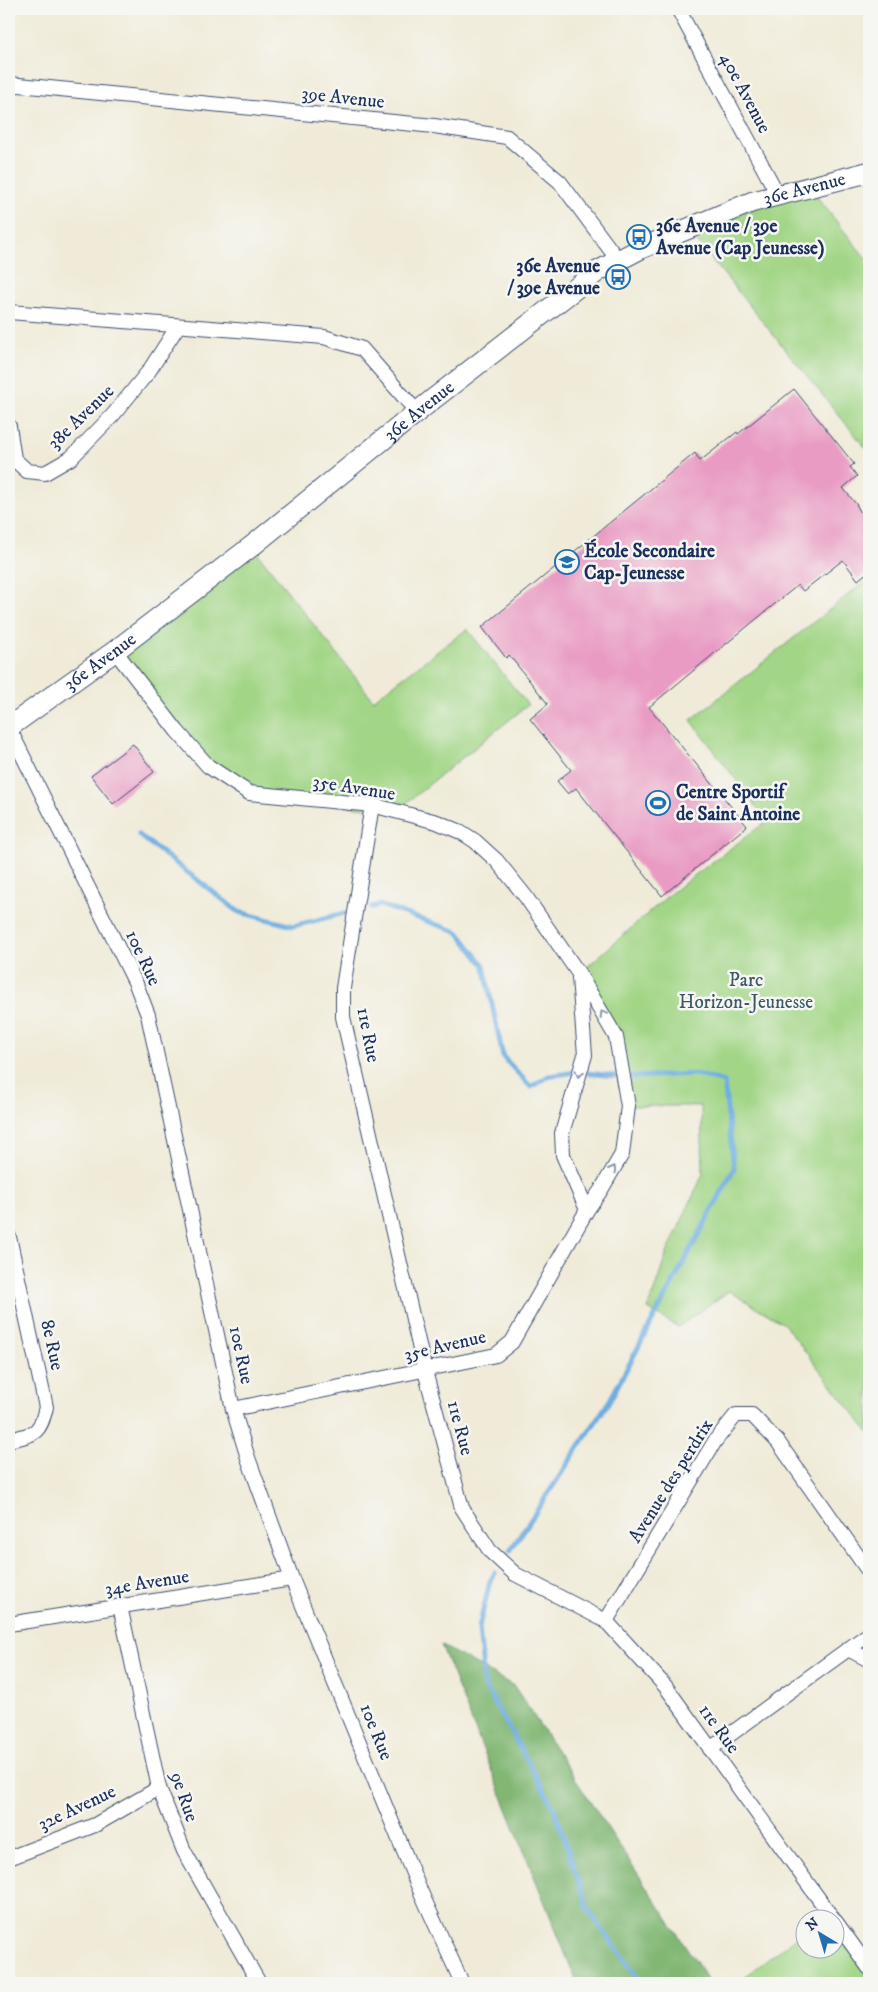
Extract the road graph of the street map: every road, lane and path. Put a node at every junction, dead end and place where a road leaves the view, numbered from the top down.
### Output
1 (678, 9) edge
2 (9, 84) edge
3 (869, 172) edge
4 (778, 195) junction
5 (618, 260) junction
6 (9, 312) edge
7 (178, 326) junction
8 (417, 412) junction
9 (9, 426) edge
10 (115, 651) junction
11 (9, 728) edge
12 (372, 806) junction
13 (579, 974) junction
14 (587, 1210) junction
15 (9, 1237) edge
16 (425, 1371) junction
17 (233, 1409) junction
18 (9, 1440) edge
19 (869, 1572) edge
20 (292, 1579) junction
21 (120, 1606) junction
22 (606, 1621) junction
23 (9, 1624) edge
24 (869, 1634) edge
25 (848, 1650) junction
26 (869, 1660) edge
27 (710, 1749) junction
28 (159, 1788) junction
29 (9, 1858) edge
30 (827, 1910) edge
31 (846, 1936) edge
32 (869, 1968) edge
33 (259, 1983) edge
34 (462, 1983) edge

1 - 4 street, 40e Avenue
2 - 5 street, 39e Avenue
3 - 4 street, 36e Avenue
4 - 5 street, 36e Avenue
5 - 8 street, 36e Avenue
6 - 7 street
7 - 8 street
7 - 9 street, 38e Avenue
8 - 10 street, 36e Avenue
10 - 11 street, 36e Avenue
10 - 12 street, 35e Avenue
11 - 17 street, 10e Rue
12 - 13 street, 35e Avenue
12 - 16 street, 11e Rue
13 -> 14 street
14 -> 13 street, 35e Avenue
14 - 16 street, 35e Avenue
15 - 18 street, 8e Rue
16 - 17 street, 35e Avenue
16 - 22 street, 11e Rue
17 - 20 street, 10e Rue
19 - 22 street, Avenue des perdrix
20 - 21 street, 34e Avenue
20 - 34 street, 10e Rue
21 - 23 street, 34e Avenue
21 - 28 street, 9e Rue
22 - 27 street, 11e Rue
24 - 25 street
25 - 26 street
25 - 27 street
27 - 30 street, 11e Rue
28 - 29 street, 32e Avenue
28 - 33 street, 9e Rue
31 - 32 street, 11e Rue

